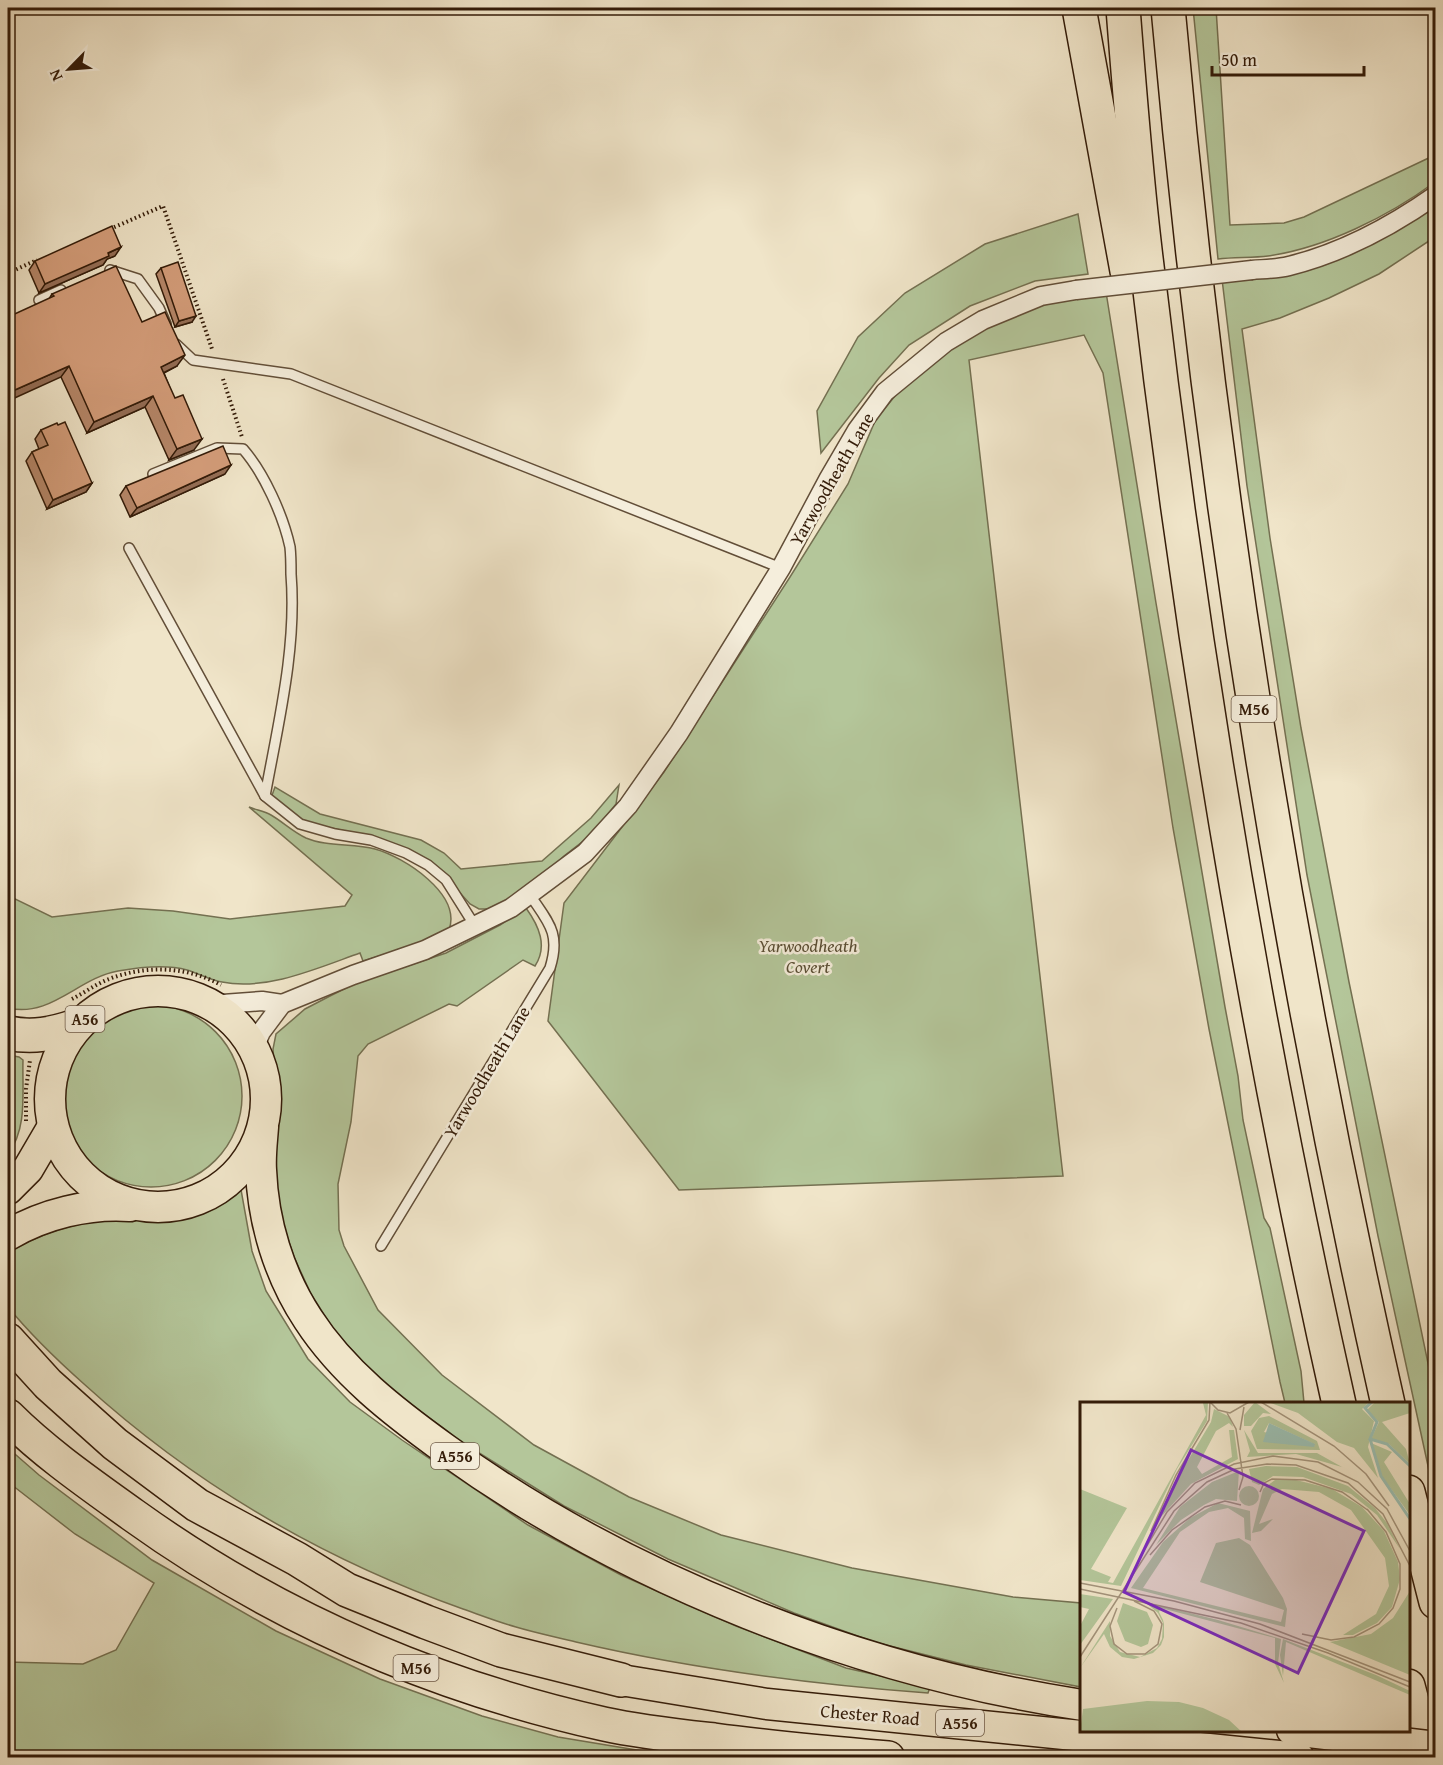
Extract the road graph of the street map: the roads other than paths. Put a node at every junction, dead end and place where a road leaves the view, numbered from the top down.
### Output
1 (1079, 8) edge
2 (1123, 8) edge
3 (1168, 8) edge
4 (1436, 195) edge
5 (98, 274) edge
6 (69, 287) edge
7 (39, 300) edge
8 (153, 474) edge
9 (1177, 508) junction
10 (129, 548) dead end
11 (781, 568) junction
12 (265, 796) junction
13 (530, 895) junction
14 (475, 926) junction
15 (217, 996) junction
16 (282, 1004) junction
17 (73, 1014) junction
18 (16, 1043) edge
19 (253, 1050) junction
20 (39, 1126) junction
21 (263, 1127) junction
22 (8, 1189) edge
23 (142, 1208) junction
24 (8, 1235) edge
25 (381, 1246) dead end
26 (8, 1340) edge
27 (1339, 1402) edge
28 (1388, 1402) edge
29 (8, 1416) edge
30 (1410, 1500) edge
31 (1436, 1602) edge
32 (621, 1680) joint
33 (1410, 1694) edge
34 (1080, 1705) edge
35 (1301, 1732) edge
36 (1436, 1747) edge
37 (888, 1758) edge
38 (1299, 1758) edge
39 (1427, 1758) edge

1 - 9 highway
2 - 9 highway, M56
3 - 28 highway, M56
4 - 11 street, Yarwoodheath Lane, bridge
5 - 11 lane
6 - 7 lane
8 - 12 lane
9 - 27 highway, M56
10 - 12 lane
11 - 13 street, Yarwoodheath Lane
12 - 14 lane
13 - 14 street, Yarwoodheath Lane
13 - 25 lane, Yarwoodheath Lane
14 - 16 street, Yarwoodheath Lane
15 - 16 street, Yarwoodheath Lane
15 - 17 highway, A56
15 - 19 highway, A56
16 - 19 street
17 - 18 highway
17 - 20 highway, A56
19 - 21 highway, A56
20 - 22 highway
20 - 23 highway, A56
21 - 23 highway, A56
21 - 34 highway, A556
23 - 24 highway, A56
26 - 32 highway, M56
29 - 37 highway, M56
30 - 31 highway
32 - 38 highway, Chester Road / A556
33 - 39 highway
35 - 36 highway, bridge

